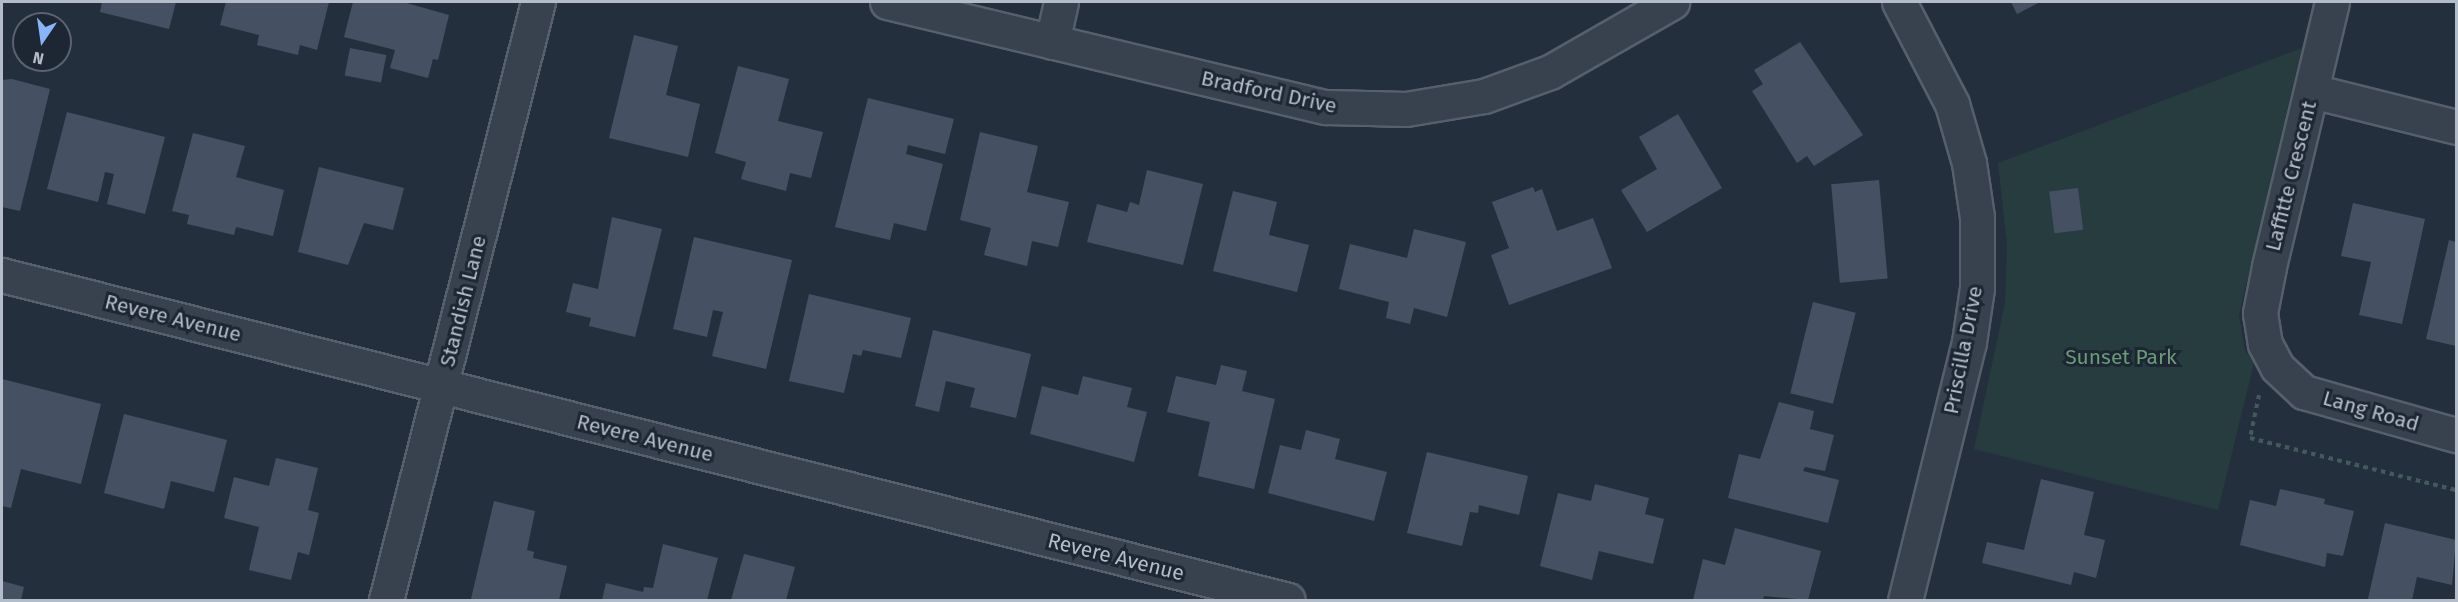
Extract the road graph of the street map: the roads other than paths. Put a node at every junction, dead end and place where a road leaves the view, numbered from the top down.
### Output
1 (538, 2) edge
2 (887, 2) edge
3 (1061, 2) edge
4 (1672, 2) edge
5 (1899, 2) edge
6 (2332, 2) edge
7 (1052, 42) junction
8 (2312, 91) junction
9 (2457, 127) edge
10 (2, 274) edge
11 (2268, 351) joint
12 (442, 386) junction
13 (2457, 435) edge
14 (386, 600) edge
15 (1288, 600) edge
16 (1905, 600) edge

1 - 12 street, Standish Lane
2 - 7 street, Bradford Drive
3 - 7 street
4 - 7 street, Bradford Drive
5 - 16 street, Priscilla Drive
6 - 8 street, Laffitte Crescent
8 - 9 street
8 - 11 street, Laffitte Crescent
10 - 12 street, Revere Avenue
11 - 13 street, Lang Road
12 - 14 street, Standish Lane
12 - 15 street, Revere Avenue

